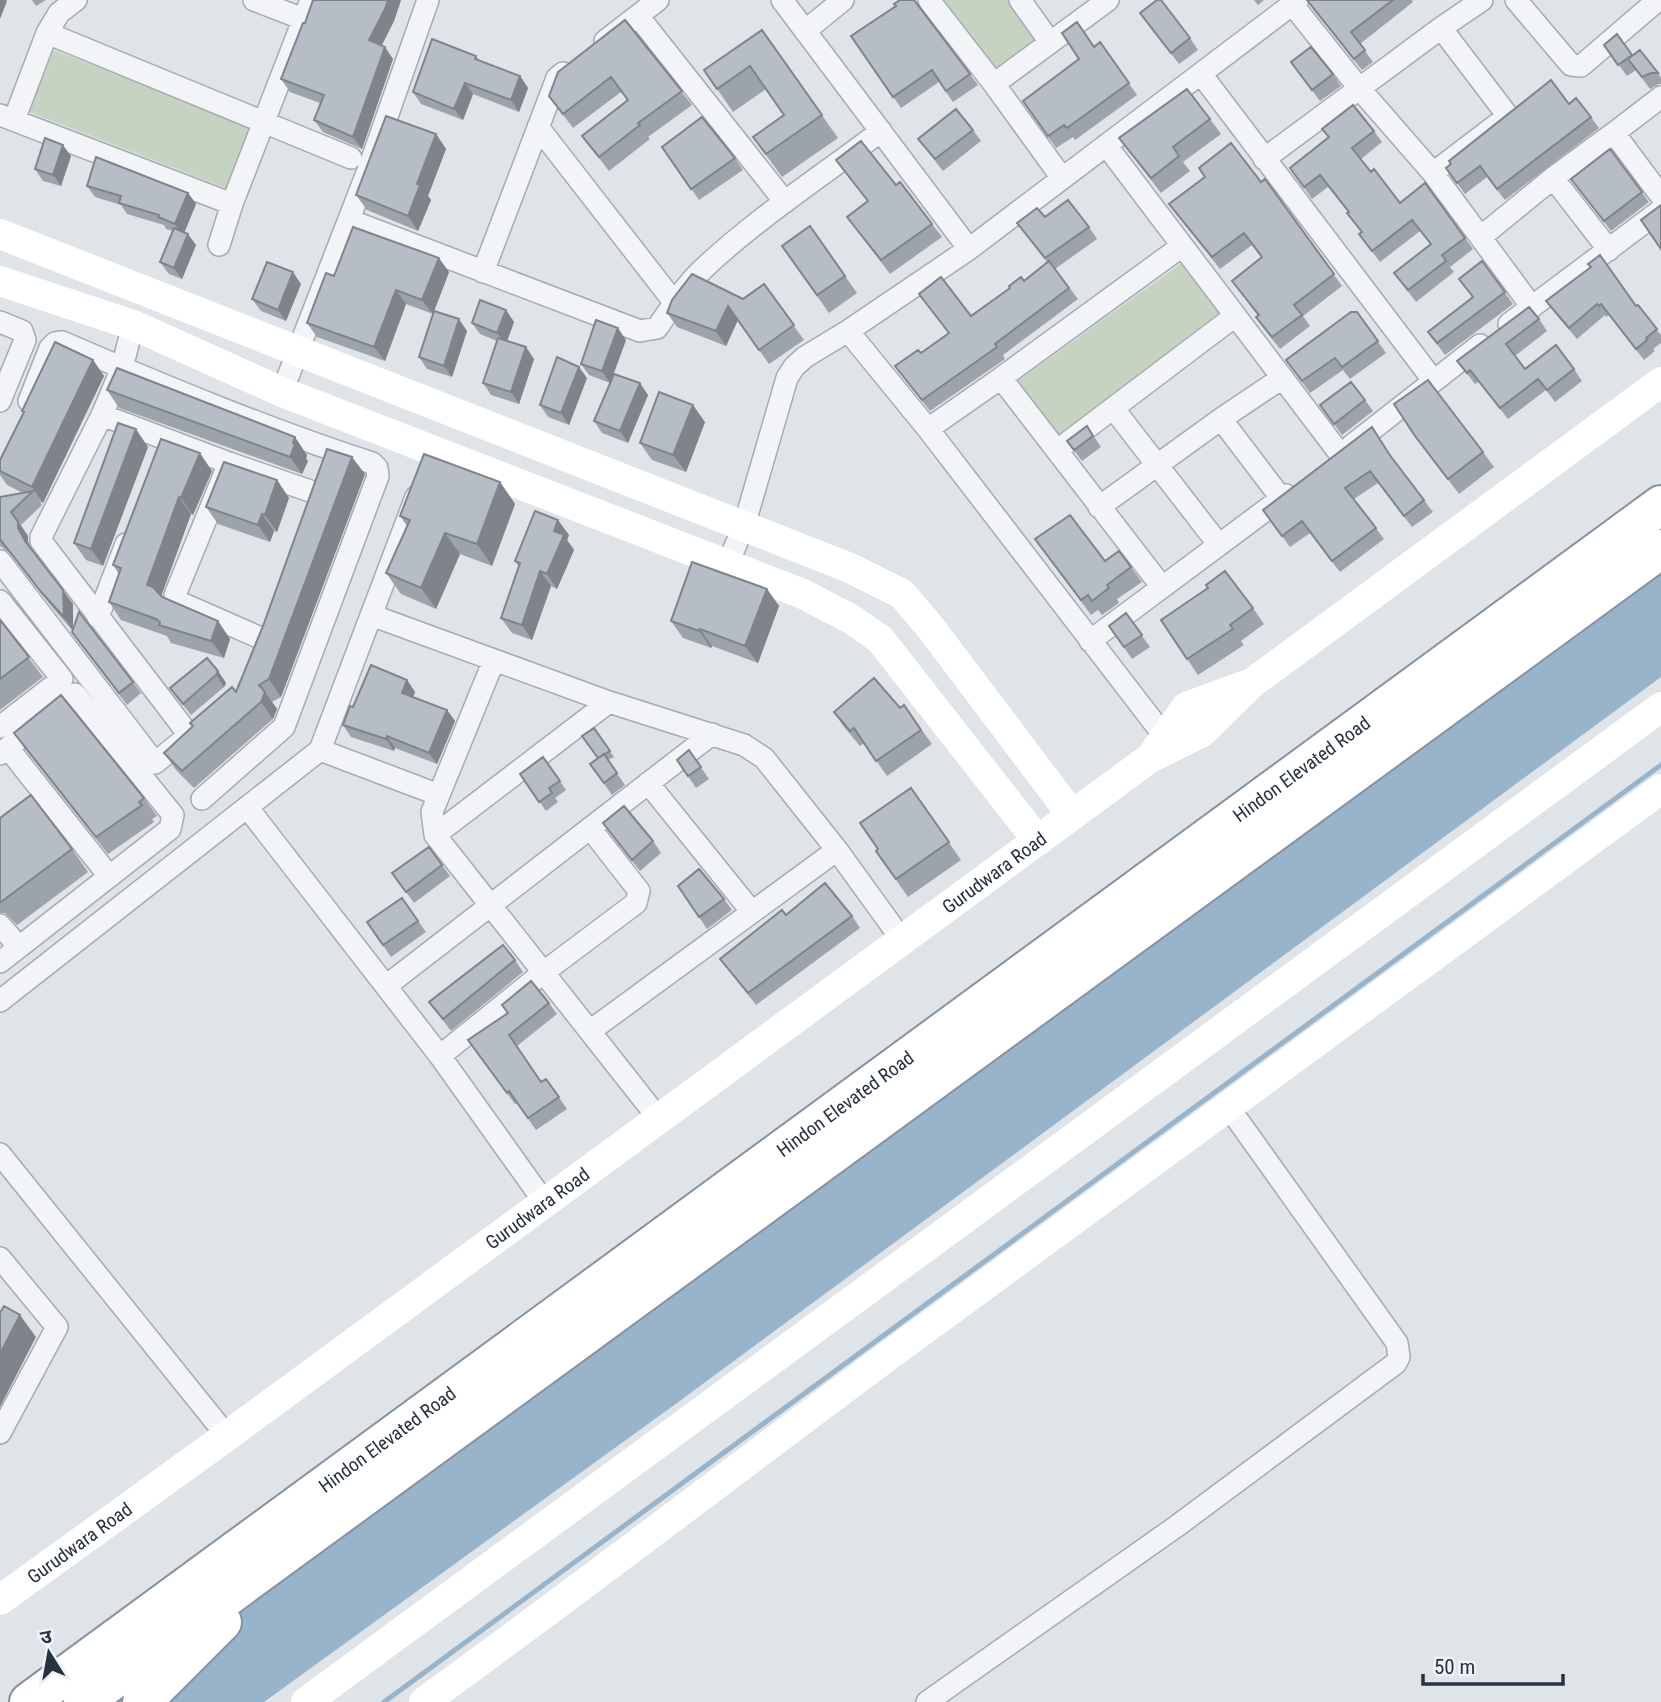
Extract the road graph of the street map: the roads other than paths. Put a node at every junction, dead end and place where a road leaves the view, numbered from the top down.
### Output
1 (76, 0) edge
2 (254, 0) edge
3 (428, 0) edge
4 (658, 0) edge
5 (782, 0) edge
6 (843, 0) edge
7 (929, 0) edge
8 (1020, 0) edge
9 (1108, 0) edge
10 (1482, 0) edge
11 (1516, 0) edge
12 (1658, 0) edge
13 (1295, 2) edge
14 (307, 10) edge
15 (638, 16) junction
16 (1441, 28) junction
17 (805, 30) junction
18 (47, 33) junction
19 (1050, 42) junction
20 (1201, 74) junction
21 (994, 84) junction
22 (1359, 88) junction
23 (1661, 97) edge
24 (7, 117) edge
25 (263, 123) junction
26 (538, 127) junction
27 (881, 131) junction
28 (1614, 133) junction
29 (1106, 145) junction
30 (351, 158) dead end
31 (1264, 159) junction
32 (1433, 173) junction
33 (1062, 178) junction
34 (1553, 178) junction
35 (1661, 196) edge
36 (785, 202) junction
37 (232, 204) junction
38 (1661, 210) edge
39 (349, 220) junction
40 (0, 234) edge
41 (1482, 236) junction
42 (219, 244) dead end
43 (1182, 246) junction
44 (969, 248) junction
45 (1609, 250) junction
46 (483, 272) junction
47 (0, 281) edge
48 (674, 302) junction
49 (1532, 307) junction
50 (1236, 316) junction
51 (0, 323) edge
52 (133, 326) junction
53 (848, 331) junction
54 (297, 351) junction
55 (122, 368) junction
56 (1001, 378) junction
57 (1282, 378) junction
58 (1433, 380) junction
59 (1661, 382) edge
60 (282, 392) junction
61 (0, 401) edge
62 (1113, 408) junction
63 (102, 415) junction
64 (1221, 419) junction
65 (20, 422) edge
66 (928, 429) junction
67 (332, 450) junction
68 (1057, 450) junction
69 (1340, 454) junction
70 (229, 463) junction
71 (429, 466) junction
72 (1156, 466) junction
73 (1321, 469) edge
74 (1301, 484) edge
75 (313, 492) junction
76 (1281, 498) junction
77 (1661, 505) edge
78 (1099, 507) junction
79 (304, 517) edge
80 (744, 526) junction
81 (132, 529) edge
82 (1219, 545) junction
83 (1661, 549) edge
84 (0, 561) edge
85 (727, 565) junction
86 (1162, 587) junction
87 (0, 601) edge
88 (272, 614) edge
89 (371, 615) junction
90 (98, 617) junction
91 (263, 639) junction
92 (1090, 640) junction
93 (495, 660) junction
94 (252, 661) edge
95 (609, 702) junction
96 (1661, 707) edge
97 (208, 719) edge
98 (0, 727) edge
99 (712, 734) junction
100 (189, 735) junction
101 (1158, 748) junction
102 (320, 750) junction
103 (4, 751) edge
104 (648, 783) junction
105 (1661, 789) edge
106 (439, 794) junction
107 (202, 799) dead end
108 (247, 807) junction
109 (1072, 815) junction
110 (590, 828) junction
111 (435, 835) junction
112 (1038, 841) junction
113 (837, 850) junction
114 (109, 876) junction
115 (491, 905) junction
116 (752, 912) junction
117 (0, 925) edge
118 (902, 940) junction
119 (18, 946) junction
120 (0, 961) edge
121 (544, 972) junction
122 (386, 986) junction
123 (0, 1001) edge
124 (590, 1031) junction
125 (440, 1056) junction
126 (1227, 1105) junction
127 (659, 1119) junction
128 (0, 1154) edge
129 (545, 1203) junction
130 (0, 1258) edge
131 (0, 1433) edge
132 (227, 1436) junction
133 (292, 1550) junction
134 (0, 1600) edge
135 (29, 1702) edge
136 (83, 1702) edge
137 (142, 1702) edge
138 (306, 1702) edge
139 (424, 1702) edge
140 (927, 1702) edge

1 - 18 street
2 - 14 street
3 - 39 street
4 - 15 street
5 - 17 street
6 - 17 street
7 - 21 street
8 - 19 street
9 - 19 street
10 - 16 street
11 - 12 street
13 - 20 street
13 - 22 street
14 - 25 street
15 - 26 street
15 - 36 street
16 - 22 street
16 - 32 street
17 - 27 street
18 - 24 street
18 - 25 street
19 - 21 street
20 - 29 street
20 - 31 street
21 - 33 street
22 - 31 street
22 - 32 street
23 - 28 street
24 - 37 street
25 - 30 street
25 - 37 street
26 - 46 street
26 - 48 street
27 - 36 street
27 - 44 street
28 - 34 street
28 - 35 street
29 - 33 street
29 - 43 street
31 - 58 street
32 - 41 street
33 - 44 street
34 - 41 street
34 - 45 street
36 - 48 street
37 - 42 street
38 - 45 street
39 - 46 street
39 - 54 street
40 - 54 street
41 - 49 street
43 - 50 street
43 - 56 street
44 - 53 street
45 - 49 street
46 - 48 street
47 - 52 street
49 - 58 street
50 - 57 street
50 - 62 street
51 - 61 street
52 - 55 street
52 - 60 street
53 - 66 street
53 - 80 street
54 - 60 street
54 - 80 street
55 - 63 street
55 - 65 street
55 - 67 street
56 - 66 street
56 - 68 street
57 - 64 street
57 - 69 street
58 - 69 street
59 - 101 street, Gurudwara Road
60 - 71 street
62 - 68 street
62 - 72 street
63 - 70 street
63 - 90 street
64 - 72 street
64 - 76 street
66 - 92 street
67 - 75 street
67 - 107 street
68 - 78 street
69 - 73 street
70 - 75 street
70 - 91 street
71 - 85 street
71 - 89 street
72 - 78 street
72 - 82 street
74 - 76 street
75 - 79 street
76 - 82 street
77 - 135 highway, Hindon Elevated Road
78 - 86 street
80 - 85 street
80 - 109 street
81 - 90 street
82 - 86 street
83 - 133 highway, Hindon Elevated Road
84 - 100 street
85 - 112 street
86 - 92 street
87 - 98 street
88 - 91 street
89 - 93 street
89 - 102 street
90 - 100 street
91 - 94 street
92 - 101 street
93 - 95 street
93 - 106 street
95 - 99 street
95 - 111 street
96 - 138 street
97 - 100 street
99 - 104 street
99 - 113 street
101 - 109 street, Gurudwara Road
102 - 106 street
102 - 108 street
103 - 114 street
103 - 114 street
104 - 110 street
104 - 116 street
105 - 126 street
106 - 111 street
108 - 122 street
108 - 123 street
109 - 112 street, Gurudwara Road
110 - 115 street
110 - 121 street
111 - 115 street
112 - 118 street, Gurudwara Road
113 - 116 street
113 - 118 street
114 - 119 street
115 - 121 street
115 - 122 street
116 - 124 street
117 - 119 street
118 - 127 street, Gurudwara Road
119 - 120 street
121 - 124 street
121 - 125 street
122 - 125 street
124 - 127 street
125 - 129 street
126 - 139 street
126 - 140 street
127 - 129 street, Gurudwara Road
128 - 132 street
129 - 132 street, Gurudwara Road
130 - 131 street
132 - 134 street, Gurudwara Road
133 - 136 highway, Hindon Elevated Road
133 - 137 highway

